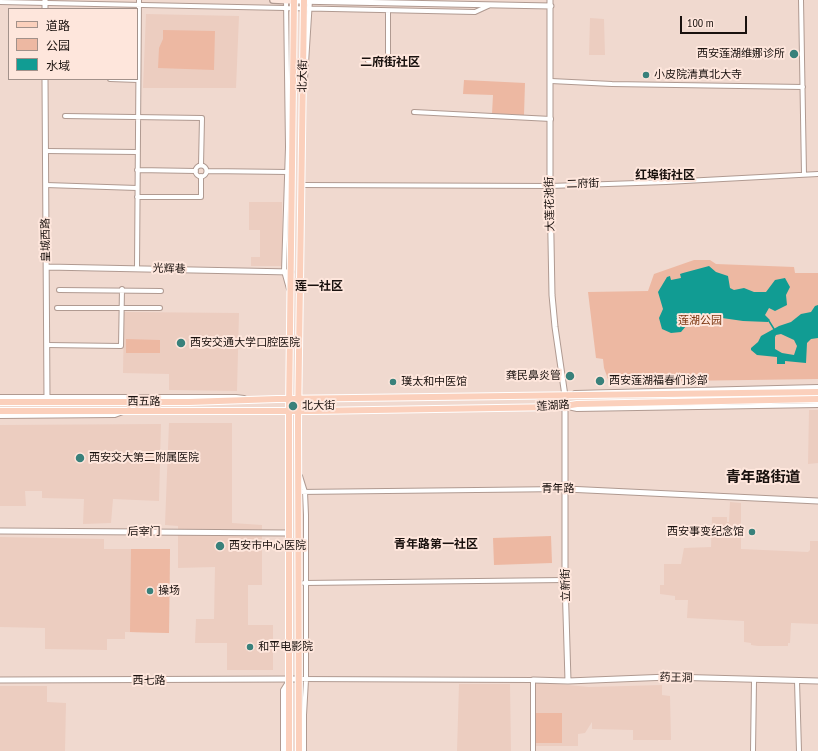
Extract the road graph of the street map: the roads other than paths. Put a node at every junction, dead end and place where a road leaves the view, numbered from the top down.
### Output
1 (273, 0) edge
2 (286, 0) edge
3 (801, 0) edge
4 (294, 1) edge
5 (307, 1) edge
6 (0, 2) edge
7 (139, 2) edge
8 (550, 3) edge
9 (45, 4) edge
10 (491, 5) junction
11 (286, 8) junction
12 (294, 9) junction
13 (307, 9) junction
14 (388, 11) junction
15 (368, 61) dead end
16 (45, 80) edge
17 (138, 80) joint
18 (551, 81) junction
19 (803, 87) junction
20 (414, 112) dead end
21 (65, 116) dead end
22 (138, 117) junction
23 (551, 119) junction
24 (46, 151) junction
25 (138, 152) junction
26 (201, 165) junction
27 (137, 170) junction
28 (196, 171) junction
29 (207, 171) junction
30 (290, 172) junction
31 (804, 174) junction
32 (818, 174) edge
33 (201, 176) junction
34 (46, 185) junction
35 (302, 185) junction
36 (550, 186) junction
37 (137, 188) junction
38 (137, 197) junction
39 (47, 267) junction
40 (137, 268) junction
41 (287, 271) junction
42 (59, 290) dead end
43 (122, 290) junction
44 (161, 290) dead end
45 (58, 308) dead end
46 (123, 308) junction
47 (160, 308) dead end
48 (47, 345) junction
49 (818, 387) edge
50 (818, 392) edge
51 (565, 396) junction
52 (0, 397) edge
53 (47, 399) junction
54 (289, 399) junction
55 (299, 399) junction
56 (818, 399) edge
57 (0, 402) edge
58 (818, 404) edge
59 (565, 407) junction
60 (129, 410) junction
61 (0, 411) edge
62 (289, 411) junction
63 (299, 411) junction
64 (0, 416) edge
65 (298, 471) junction
66 (566, 489) junction
67 (298, 492) junction
68 (305, 492) junction
69 (818, 501) edge
70 (0, 531) edge
71 (288, 533) junction
72 (565, 580) junction
73 (298, 583) junction
74 (305, 583) junction
75 (298, 679) junction
76 (0, 680) edge
77 (289, 680) junction
78 (306, 680) junction
79 (533, 680) junction
80 (568, 681) junction
81 (754, 681) junction
82 (797, 681) junction
83 (818, 681) edge
84 (283, 751) edge
85 (289, 751) edge
86 (298, 751) edge
87 (304, 751) edge
88 (534, 751) edge
89 (753, 751) edge
90 (799, 751) edge

1 - 2 main road
2 - 4 main road
2 - 11 street
3 - 19 street
4 - 5 street
4 - 12 main road, 北大街
5 - 10 street
5 - 13 main road, 北大街
6 - 9 street
7 - 9 street
7 - 11 street
7 - 17 street
8 - 10 street
8 - 18 street, 大莲花池街
10 - 14 street
11 - 12 street
11 - 30 street
12 - 13 street
12 - 30 main road, 北大街
13 - 14 street
13 - 35 main road, 北大街
14 - 15 street
16 - 24 street, 皇城西路
17 - 22 street
18 - 19 street
18 - 23 street, 大莲花池街
19 - 31 street
20 - 23 street
21 - 22 street
22 - 25 street
22 - 26 street
23 - 36 street, 大莲花池街
24 - 25 street
24 - 34 street, 皇城西路
25 - 27 street
26 - 28 street
26 - 29 street
27 - 28 street
27 - 37 street
28 - 33 street
29 - 30 street
29 - 33 street
30 - 41 main road, 北大街
31 - 32 street, 二府街
31 - 36 street, 二府街
33 - 38 street
34 - 37 street
34 - 39 street, 皇城西路
35 - 36 street, 二府街
35 - 55 main road, 北大街
36 - 51 street, 大莲花池街
37 - 38 street
38 - 40 street
39 - 40 street, 光辉巷
39 - 48 street, 皇城西路
40 - 41 street, 光辉巷
41 - 54 main road, 北大街
42 - 43 street
43 - 44 street
43 - 46 street
45 - 46 street
46 - 47 street
46 - 48 street
48 - 53 street, 皇城西路
49 - 51 street
50 - 51 main road, 莲湖路
51 - 55 main road, 莲湖路
51 - 59 street, 大莲花池街
52 - 53 street
53 - 54 main road, 西五路
53 - 57 main road, 西五路
54 - 55 main road, 莲湖路
54 - 62 main road, 北大街
55 - 63 main road, 北大街
56 - 59 main road, 莲湖路
58 - 59 street
59 - 63 main road, 莲湖路
59 - 66 street, 立新街
60 - 61 main road, 西五路
60 - 62 main road, 西五路
60 - 64 street
62 - 63 main road, 莲湖路
62 - 71 main road, 北大街
63 - 65 main road, 北大街
65 - 67 main road, 北大街
65 - 68 street
66 - 68 street, 青年路
66 - 69 street, 青年路
66 - 72 street, 立新街
67 - 68 street, 青年路
67 - 73 main road, 北大街
68 - 74 street
70 - 71 street, 后宰门
71 - 77 main road, 北大街
72 - 74 street
72 - 80 street, 立新街
73 - 74 street
73 - 75 main road, 北大街
74 - 78 street
75 - 77 street, 西七路
75 - 78 street
75 - 86 main road, 北大街
76 - 77 street, 西七路
77 - 84 street
77 - 85 main road, 北大街
78 - 79 street
78 - 87 street
79 - 80 street, 药王洞
79 - 88 street
80 - 81 street, 药王洞
81 - 82 street, 药王洞
81 - 89 street
82 - 83 street, 药王洞
82 - 90 street

